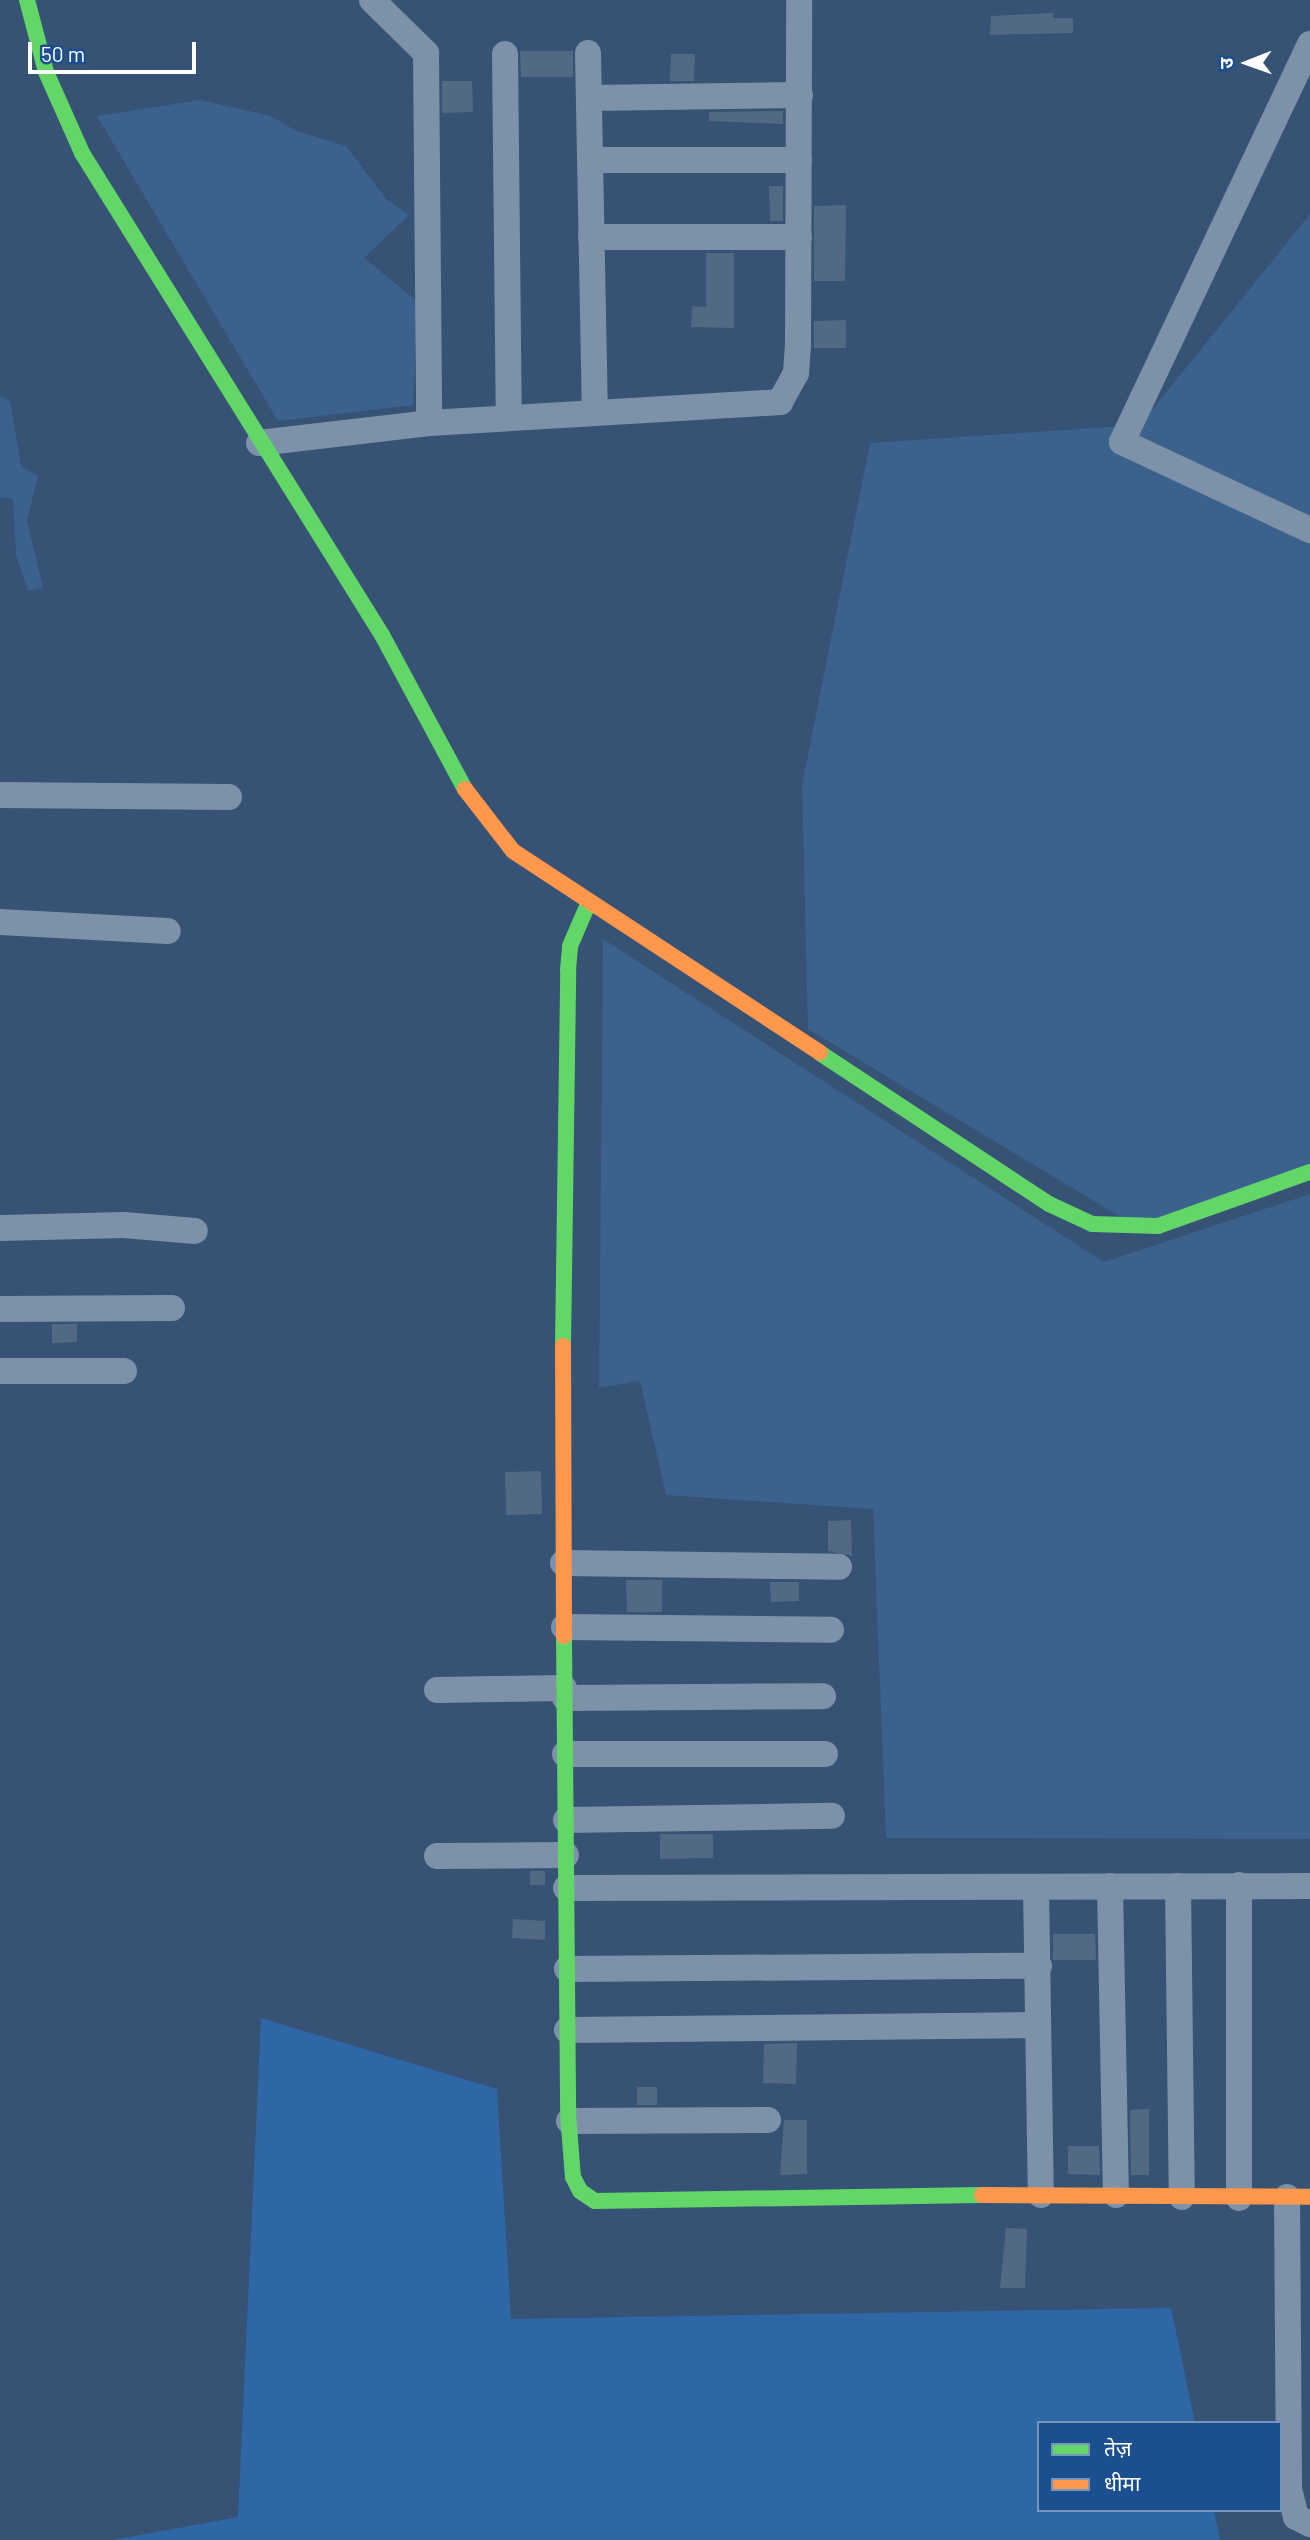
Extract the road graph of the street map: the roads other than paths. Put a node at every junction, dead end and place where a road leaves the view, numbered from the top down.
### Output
1 (27, 0) edge
2 (372, 0) edge
3 (799, 0) edge
4 (1310, 44) edge
5 (588, 53) dead end
6 (505, 54) dead end
7 (800, 94) junction
8 (589, 97) junction
9 (590, 160) junction
10 (799, 160) junction
11 (590, 237) junction
12 (799, 237) junction
13 (595, 411) junction
14 (509, 418) junction
15 (429, 423) junction
16 (259, 443) junction
17 (1310, 530) edge
18 (0, 795) edge
19 (229, 797) dead end
20 (589, 902) junction
21 (0, 922) edge
22 (168, 931) dead end
23 (1310, 1172) edge
24 (0, 1228) edge
25 (195, 1231) dead end
26 (0, 1308) edge
27 (172, 1308) dead end
28 (0, 1371) edge
29 (124, 1371) dead end
30 (563, 1563) junction
31 (839, 1567) dead end
32 (564, 1626) junction
33 (831, 1630) dead end
34 (437, 1690) dead end
35 (564, 1693) junction
36 (823, 1696) dead end
37 (565, 1754) junction
38 (825, 1754) dead end
39 (832, 1816) dead end
40 (566, 1820) junction
41 (566, 1855) junction
42 (437, 1856) dead end
43 (1240, 1885) junction
44 (1036, 1886) junction
45 (1110, 1886) junction
46 (1178, 1886) junction
47 (1310, 1886) edge
48 (566, 1888) junction
49 (1039, 1966) junction
50 (567, 1969) junction
51 (1038, 2025) junction
52 (567, 2030) junction
53 (768, 2120) dead end
54 (569, 2122) junction
55 (1041, 2194) junction
56 (1116, 2195) junction
57 (1182, 2197) junction
58 (1299, 2197) edge
59 (1239, 2198) junction
60 (1310, 2524) edge

1 - 16 street
2 - 15 street
3 - 7 street
4 - 17 street
5 - 8 street
6 - 14 street
7 - 8 street
7 - 10 street
8 - 9 street
9 - 10 street
9 - 11 street
10 - 12 street
11 - 12 street
11 - 13 street
12 - 13 street
13 - 14 street
14 - 15 street
15 - 16 street
16 - 20 street
18 - 19 street
20 - 23 street
20 - 30 street
21 - 22 street
24 - 25 street
26 - 27 street
28 - 29 street
30 - 31 street
30 - 32 street
32 - 33 street
32 - 35 street
34 - 35 street
35 - 36 street
35 - 37 street
37 - 38 street
37 - 40 street
39 - 40 street
40 - 41 street
41 - 42 street
41 - 48 street
43 - 46 street
43 - 47 street
43 - 59 street
44 - 45 street
44 - 48 street
44 - 49 street
45 - 46 street
45 - 56 street
46 - 57 street
48 - 50 street
49 - 50 street
49 - 51 street
50 - 52 street
51 - 52 street
51 - 55 street
52 - 54 street
53 - 54 street
54 - 55 street
55 - 56 street
56 - 57 street
57 - 59 street
58 - 59 street
58 - 60 street

